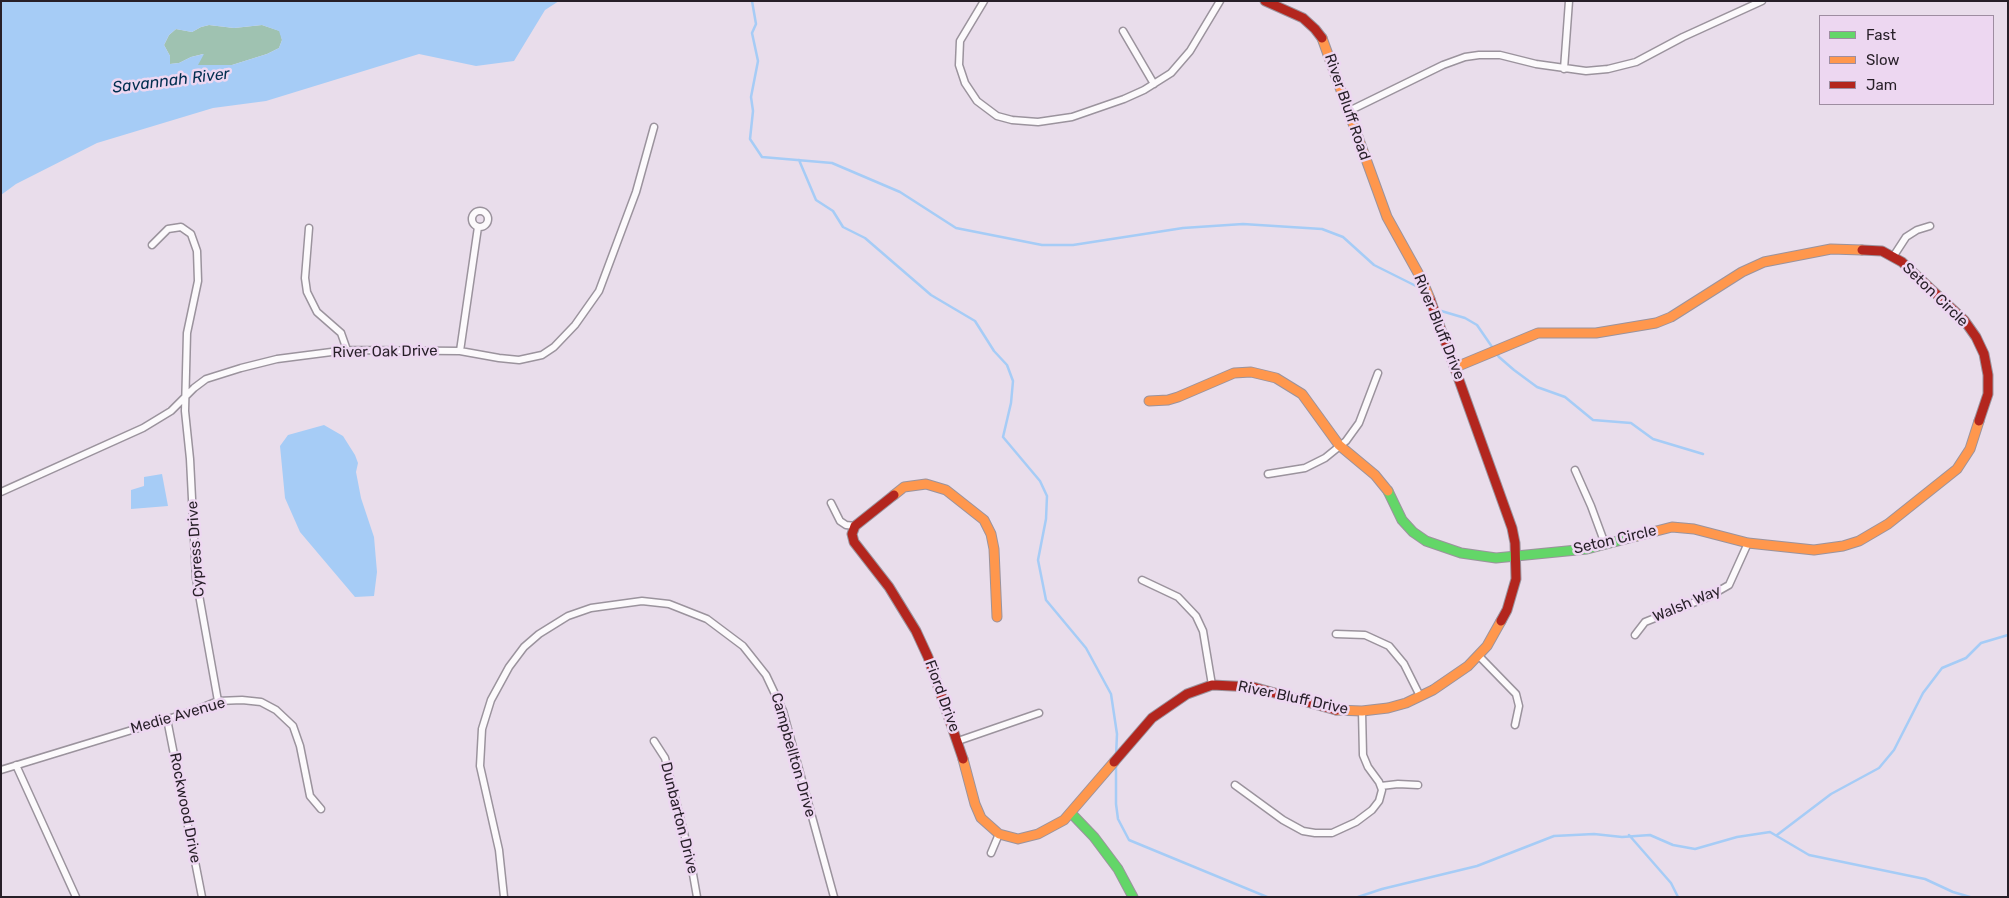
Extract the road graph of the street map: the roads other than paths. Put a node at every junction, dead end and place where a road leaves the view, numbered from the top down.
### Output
1 (984, 1) edge
2 (1220, 1) edge
3 (1265, 1) edge
4 (1569, 1) edge
5 (1762, 1) edge
6 (1123, 31) dead end
7 (1564, 69) junction
8 (1154, 84) junction
9 (1348, 111) junction
10 (654, 127) dead end
11 (1930, 226) dead end
12 (478, 227) dead end
13 (308, 228) dead end
14 (1398, 240) joint
15 (152, 245) dead end
16 (1893, 257) junction
17 (347, 350) junction
18 (460, 351) junction
19 (1456, 367) junction
20 (1378, 373) dead end
21 (186, 396) junction
22 (1149, 401) dead end
23 (1339, 445) junction
24 (1575, 470) dead end
25 (1268, 474) dead end
26 (1, 492) edge
27 (831, 503) dead end
28 (855, 526) junction
29 (1748, 543) junction
30 (1605, 544) junction
31 (1516, 556) junction
32 (1142, 580) dead end
33 (996, 617) dead end
34 (1336, 634) dead end
35 (1635, 635) dead end
36 (1479, 656) junction
37 (1212, 685) junction
38 (1420, 696) junction
39 (218, 701) junction
40 (1362, 711) junction
41 (1040, 713) dead end
42 (168, 719) junction
43 (1515, 725) dead end
44 (958, 741) junction
45 (654, 742) dead end
46 (16, 765) junction
47 (1, 770) edge
48 (1418, 785) dead end
49 (1235, 786) dead end
50 (1381, 786) junction
51 (321, 809) dead end
52 (1071, 813) junction
53 (998, 834) junction
54 (991, 853) dead end
55 (76, 897) edge
56 (202, 897) edge
57 (504, 897) edge
58 (698, 897) edge
59 (834, 897) edge
60 (1133, 897) edge

1 - 8 street
2 - 8 street
3 - 9 street, River Bluff Road
4 - 7 street
5 - 7 street
6 - 8 street
7 - 9 street
9 - 14 street, River Bluff Road
10 - 18 street, River Oak Drive
11 - 16 street
12 - 18 street
13 - 17 street
14 - 19 street, River Bluff Drive
15 - 21 street, Cypress Drive
16 - 19 street, Seton Circle
16 - 29 street, Seton Circle
17 - 18 street, River Oak Drive
17 - 21 street, River Oak Drive
19 - 31 street, River Bluff Drive
20 - 23 street
21 - 26 street, River Oak Drive
21 - 39 street, Cypress Drive
22 - 23 street, Seton Circle
23 - 25 street
23 - 31 street, Seton Circle
24 - 30 street
27 - 28 street
28 - 33 street
28 - 44 street, Fiord Drive
29 - 30 street, Seton Circle
29 - 35 street, Walsh Way
30 - 31 street, Seton Circle
31 - 36 street, River Bluff Drive
32 - 37 street
34 - 38 street
36 - 38 street, River Bluff Drive
36 - 43 street
37 - 40 street, River Bluff Drive
37 - 52 street, River Bluff Drive
38 - 40 street, River Bluff Drive
39 - 42 street, Medie Avenue
39 - 51 street, Medie Avenue
40 - 50 street
41 - 44 street
42 - 46 street, Medie Avenue
42 - 56 street, Rockwood Drive
44 - 53 street, Fiord Drive
45 - 58 street, Dunbarton Drive
46 - 47 street, Medie Avenue
46 - 55 street
48 - 50 street
49 - 50 street
52 - 53 street
52 - 60 street
53 - 54 street
57 - 59 street, Campbellton Drive

